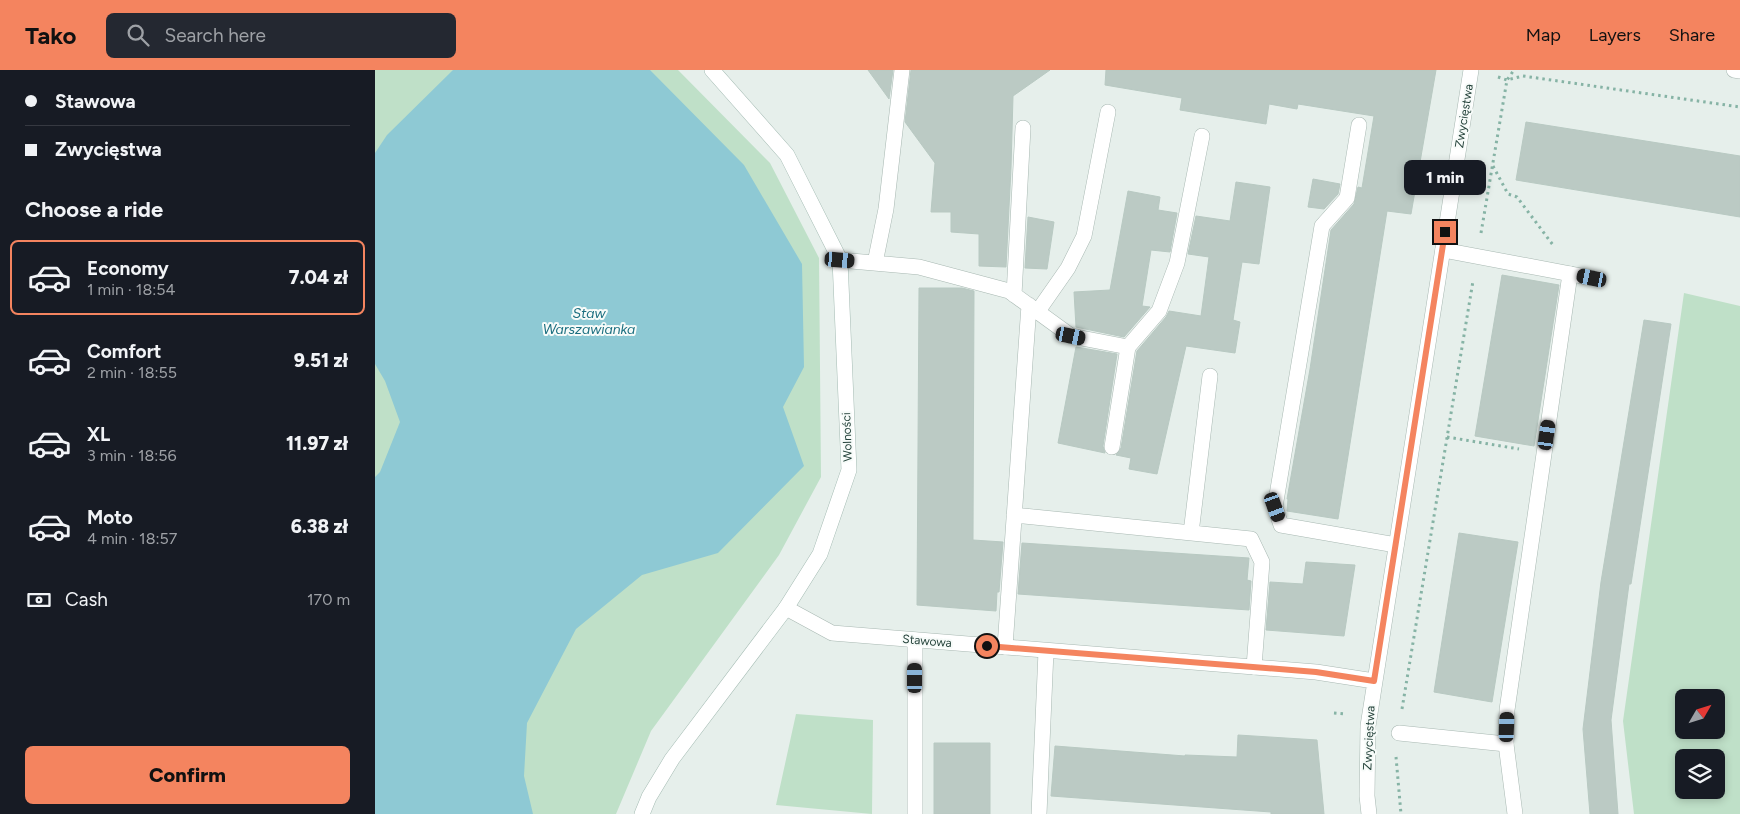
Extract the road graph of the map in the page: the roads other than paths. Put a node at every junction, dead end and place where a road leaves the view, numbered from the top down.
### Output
1 (712, 70) edge
2 (903, 70) edge
3 (1471, 70) edge
4 (1734, 70) edge
5 (1740, 71) edge
6 (1108, 112) dead end
7 (1359, 126) dead end
8 (1023, 128) dead end
9 (1202, 136) dead end
10 (1443, 250) junction
11 (840, 260) junction
12 (875, 263) junction
13 (1570, 274) junction
14 (1592, 278) dead end
15 (1014, 294) junction
16 (1033, 308) junction
17 (1128, 347) junction
18 (1210, 376) dead end
19 (1112, 446) dead end
20 (1014, 515) junction
21 (1191, 533) junction
22 (1395, 545) junction
23 (786, 608) junction
24 (915, 640) junction
25 (1005, 647) junction
26 (1046, 651) junction
27 (1254, 667) junction
28 (1374, 681) junction
29 (1399, 732) road end
30 (1506, 744) junction
31 (642, 814) edge
32 (915, 814) edge
33 (1039, 814) edge
34 (1369, 814) edge
35 (1515, 814) edge

1 - 11 street, Wolności
2 - 12 street
3 - 10 street, Zwycięstwa
4 - 5 street
6 - 16 street
7 - 22 street
8 - 15 street
9 - 17 street
10 - 13 street
10 - 22 street, Zwycięstwa
11 - 12 street
11 - 23 street, Wolności
12 - 15 street
13 - 14 street
13 - 30 street
15 - 16 street
16 - 17 street
16 - 20 street
17 - 19 street
18 - 21 street
20 - 21 street
20 - 25 street
21 - 27 street
22 - 28 street, Zwycięstwa
23 - 24 street, Stawowa
23 - 31 street, Wolności
24 - 25 street, Stawowa
24 - 32 street
25 - 26 street, Stawowa
26 - 27 street, Stawowa
26 - 33 street
27 - 28 street, Stawowa
28 - 34 street, Zwycięstwa
29 - 30 street
30 - 35 street

